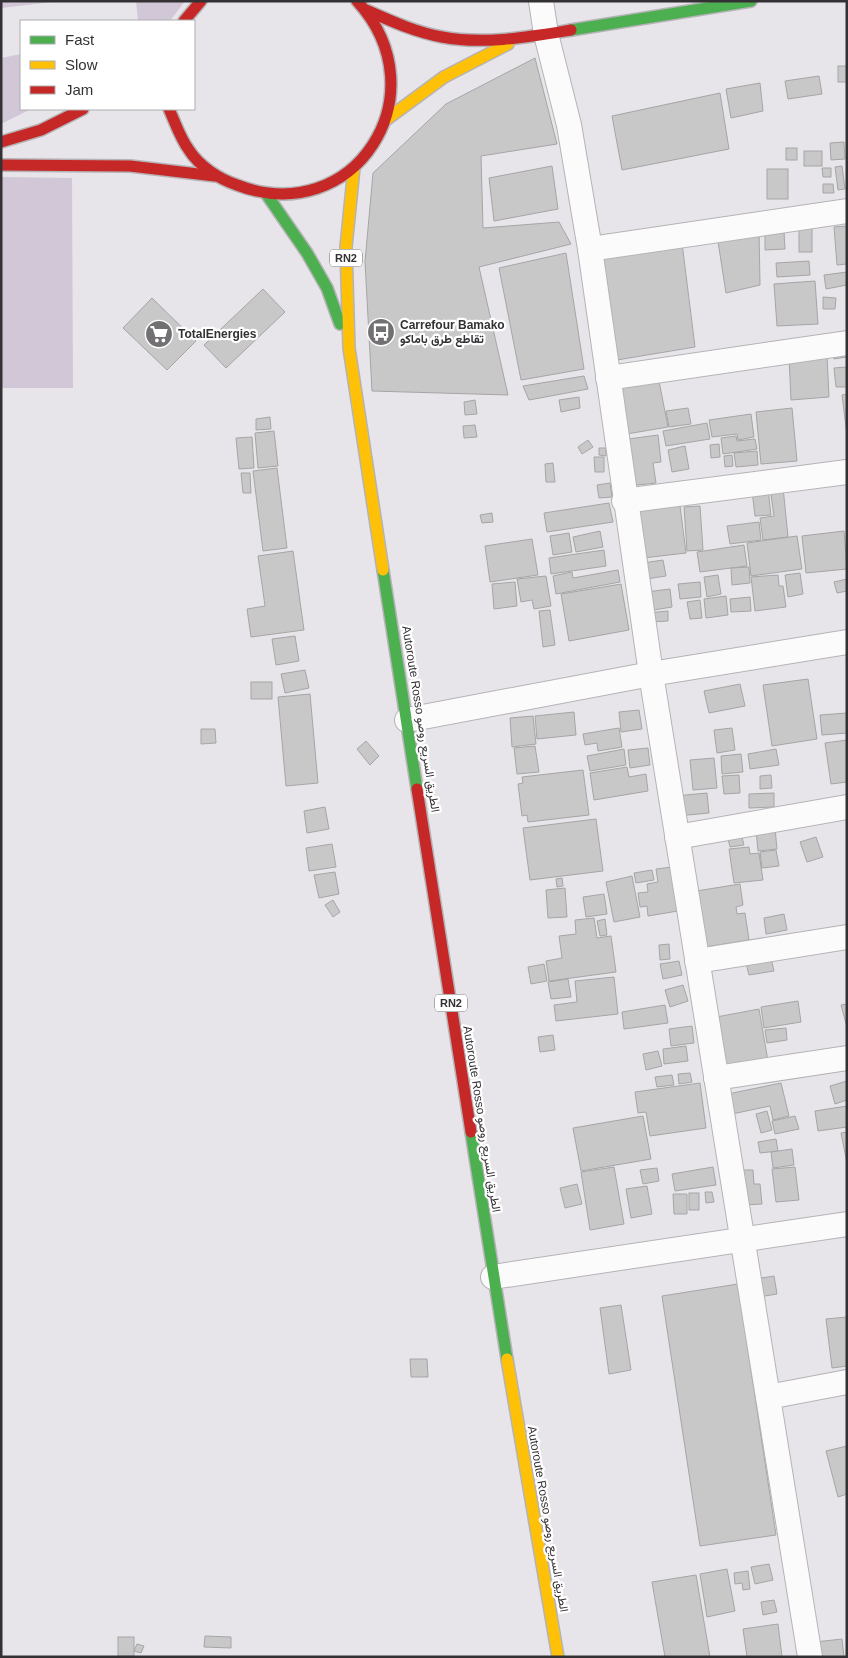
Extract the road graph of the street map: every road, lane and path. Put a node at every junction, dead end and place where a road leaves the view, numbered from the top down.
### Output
1 (201, 1) edge
2 (541, 1) edge
3 (751, 1) edge
4 (362, 5) edge
5 (185, 20) edge
6 (546, 34) junction
7 (523, 38) junction
8 (81, 110) edge
9 (169, 110) edge
10 (387, 119) junction
11 (1, 142) edge
12 (1, 165) edge
13 (354, 168) junction
14 (215, 176) junction
15 (267, 195) junction
16 (847, 211) edge
17 (590, 249) junction
18 (847, 343) edge
19 (349, 348) junction
20 (608, 378) junction
21 (847, 472) edge
22 (624, 501) junction
23 (847, 642) edge
24 (651, 674) junction
25 (407, 720) junction
26 (847, 807) edge
27 (677, 836) junction
28 (847, 937) edge
29 (697, 961) junction
30 (847, 1058) edge
31 (716, 1078) junction
32 (847, 1224) edge
33 (743, 1241) junction
34 (492, 1277) junction
35 (847, 1382) edge
36 (768, 1397) junction
37 (558, 1657) edge
38 (810, 1657) edge

1 - 5 main road
2 - 6 street
3 - 6 main road
4 - 7 main road
4 - 10 main road
6 - 7 main road
6 - 17 street
7 - 10 main road
8 - 11 main road
9 - 14 main road
10 - 13 main road
12 - 14 main road
13 - 15 main road
13 - 19 main road, Autoroute Rosso الطريق السريع روصو / RN2
14 - 15 main road
15 - 19 main road, Autoroute Rosso الطريق السريع روصو / RN2
16 - 17 street
17 - 20 street
18 - 20 street
19 - 25 main road, Autoroute Rosso الطريق السريع روصو / RN2
20 - 22 street
21 - 22 street
22 - 24 street
23 - 24 street
24 - 25 street
24 - 27 street
25 - 34 main road, Autoroute Rosso الطريق السريع روصو / RN2
26 - 27 street
27 - 29 street
28 - 29 street
29 - 31 street
30 - 31 street
31 - 33 street
32 - 33 street
33 - 34 street
33 - 36 street
34 - 37 main road, Autoroute Rosso الطريق السريع روصو / RN2
35 - 36 street
36 - 38 street

